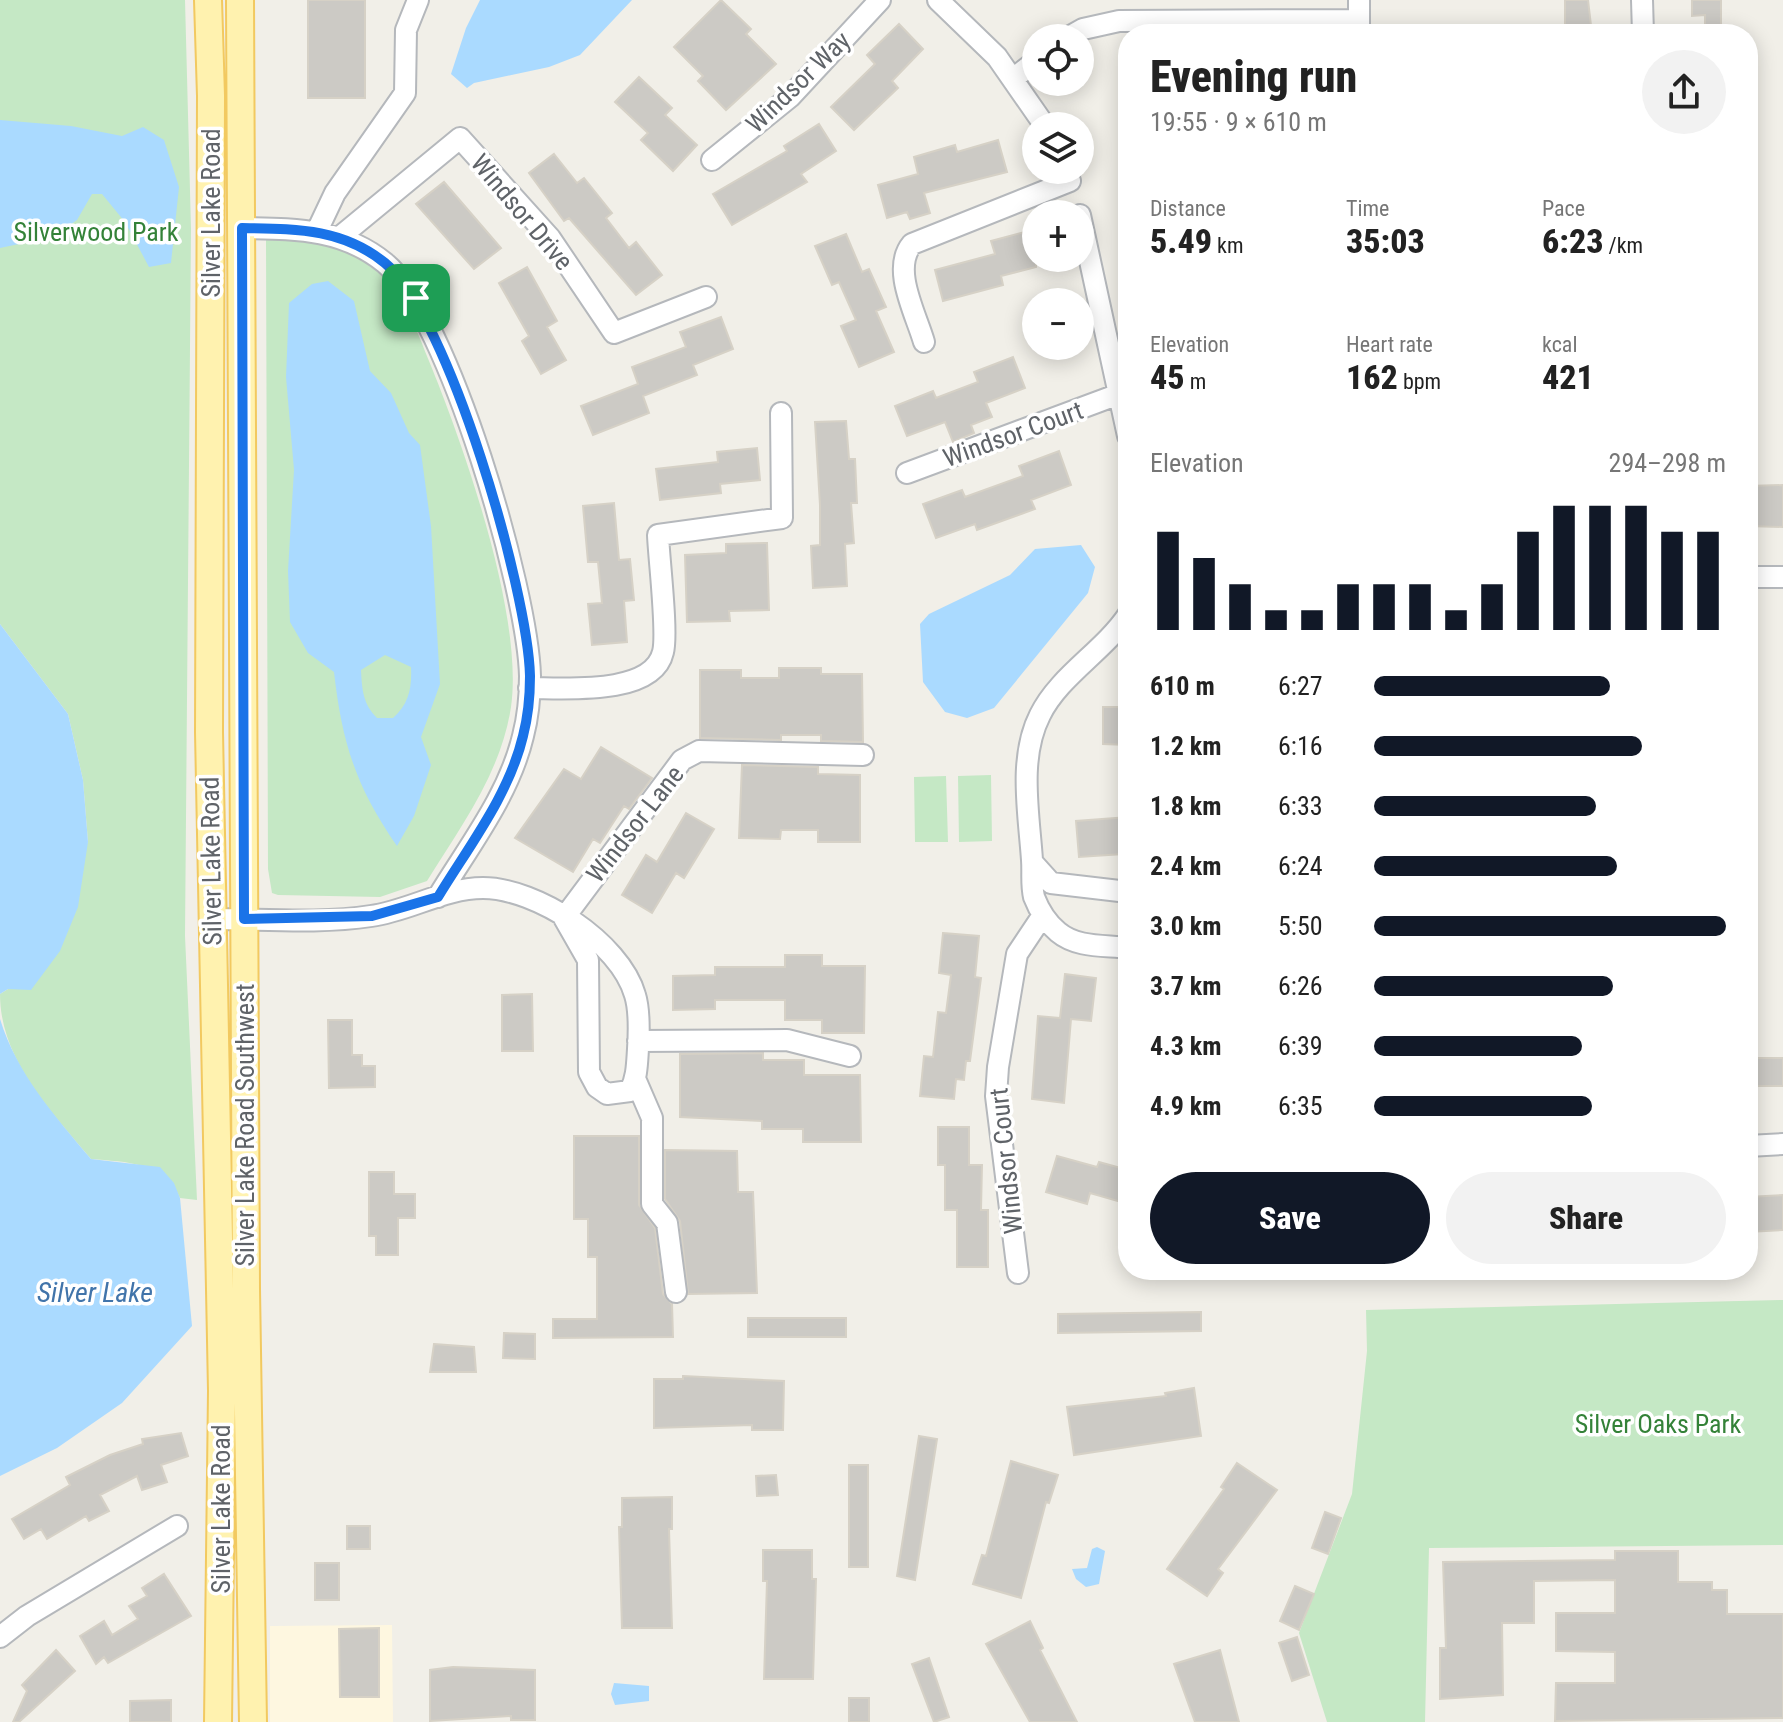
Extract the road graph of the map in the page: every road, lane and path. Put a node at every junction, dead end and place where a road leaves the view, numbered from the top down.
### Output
1 (208, 0) edge
2 (240, 0) edge
3 (418, 0) edge
4 (880, 0) edge
5 (938, 0) edge
6 (1642, 0) edge
7 (1359, 18) edge
8 (1643, 24) edge
9 (1094, 27) edge
10 (1022, 72) edge
11 (1014, 78) junction
12 (1036, 112) edge
13 (712, 160) dead end
14 (1048, 184) edge
15 (242, 228) junction
16 (317, 231) junction
17 (341, 236) junction
18 (1093, 272) edge
19 (706, 297) dead end
20 (924, 342) dead end
21 (1118, 389) edge
22 (1118, 394) edge
23 (781, 413) dead end
24 (907, 473) dead end
25 (1758, 577) edge
26 (1783, 577) edge
27 (1118, 628) edge
28 (529, 688) junction
29 (863, 755) dead end
30 (1033, 863) junction
31 (1118, 891) edge
32 (438, 897) junction
33 (1043, 915) junction
34 (564, 918) junction
35 (212, 919) junction
36 (244, 919) junction
37 (1118, 947) edge
38 (638, 1041) junction
39 (850, 1056) dead end
40 (636, 1081) junction
41 (1783, 1144) edge
42 (1758, 1145) edge
43 (1018, 1273) dead end
44 (676, 1292) dead end
45 (177, 1526) dead end
46 (0, 1637) edge
47 (218, 1722) edge
48 (253, 1722) edge

1 - 35 main road, Silver Lake Road
2 - 15 main road, Silver Lake Road Southwest
3 - 16 street
4 - 13 street, Windsor Way
5 - 11 street
6 - 8 street
7 - 9 street
10 - 11 street
11 - 12 street
14 - 20 street, Windsor Court
15 - 16 street
15 - 36 main road, Silver Lake Road Southwest
16 - 17 street
17 - 19 street, Windsor Drive
17 - 28 street
18 - 21 street, Windsor Court
22 - 24 street, Windsor Court
23 - 28 street
25 - 26 street
27 - 30 street
28 - 32 street
29 - 34 street, Windsor Lane
30 - 31 street
30 - 33 street
32 - 34 street
32 - 36 street
33 - 37 street
33 - 43 street, Windsor Court
34 - 38 street
34 - 40 street
35 - 36 street
35 - 47 main road, Silver Lake Road
36 - 48 main road, Silver Lake Road Southwest
38 - 39 street
38 - 40 street
40 - 44 street
41 - 42 street
45 - 46 street

